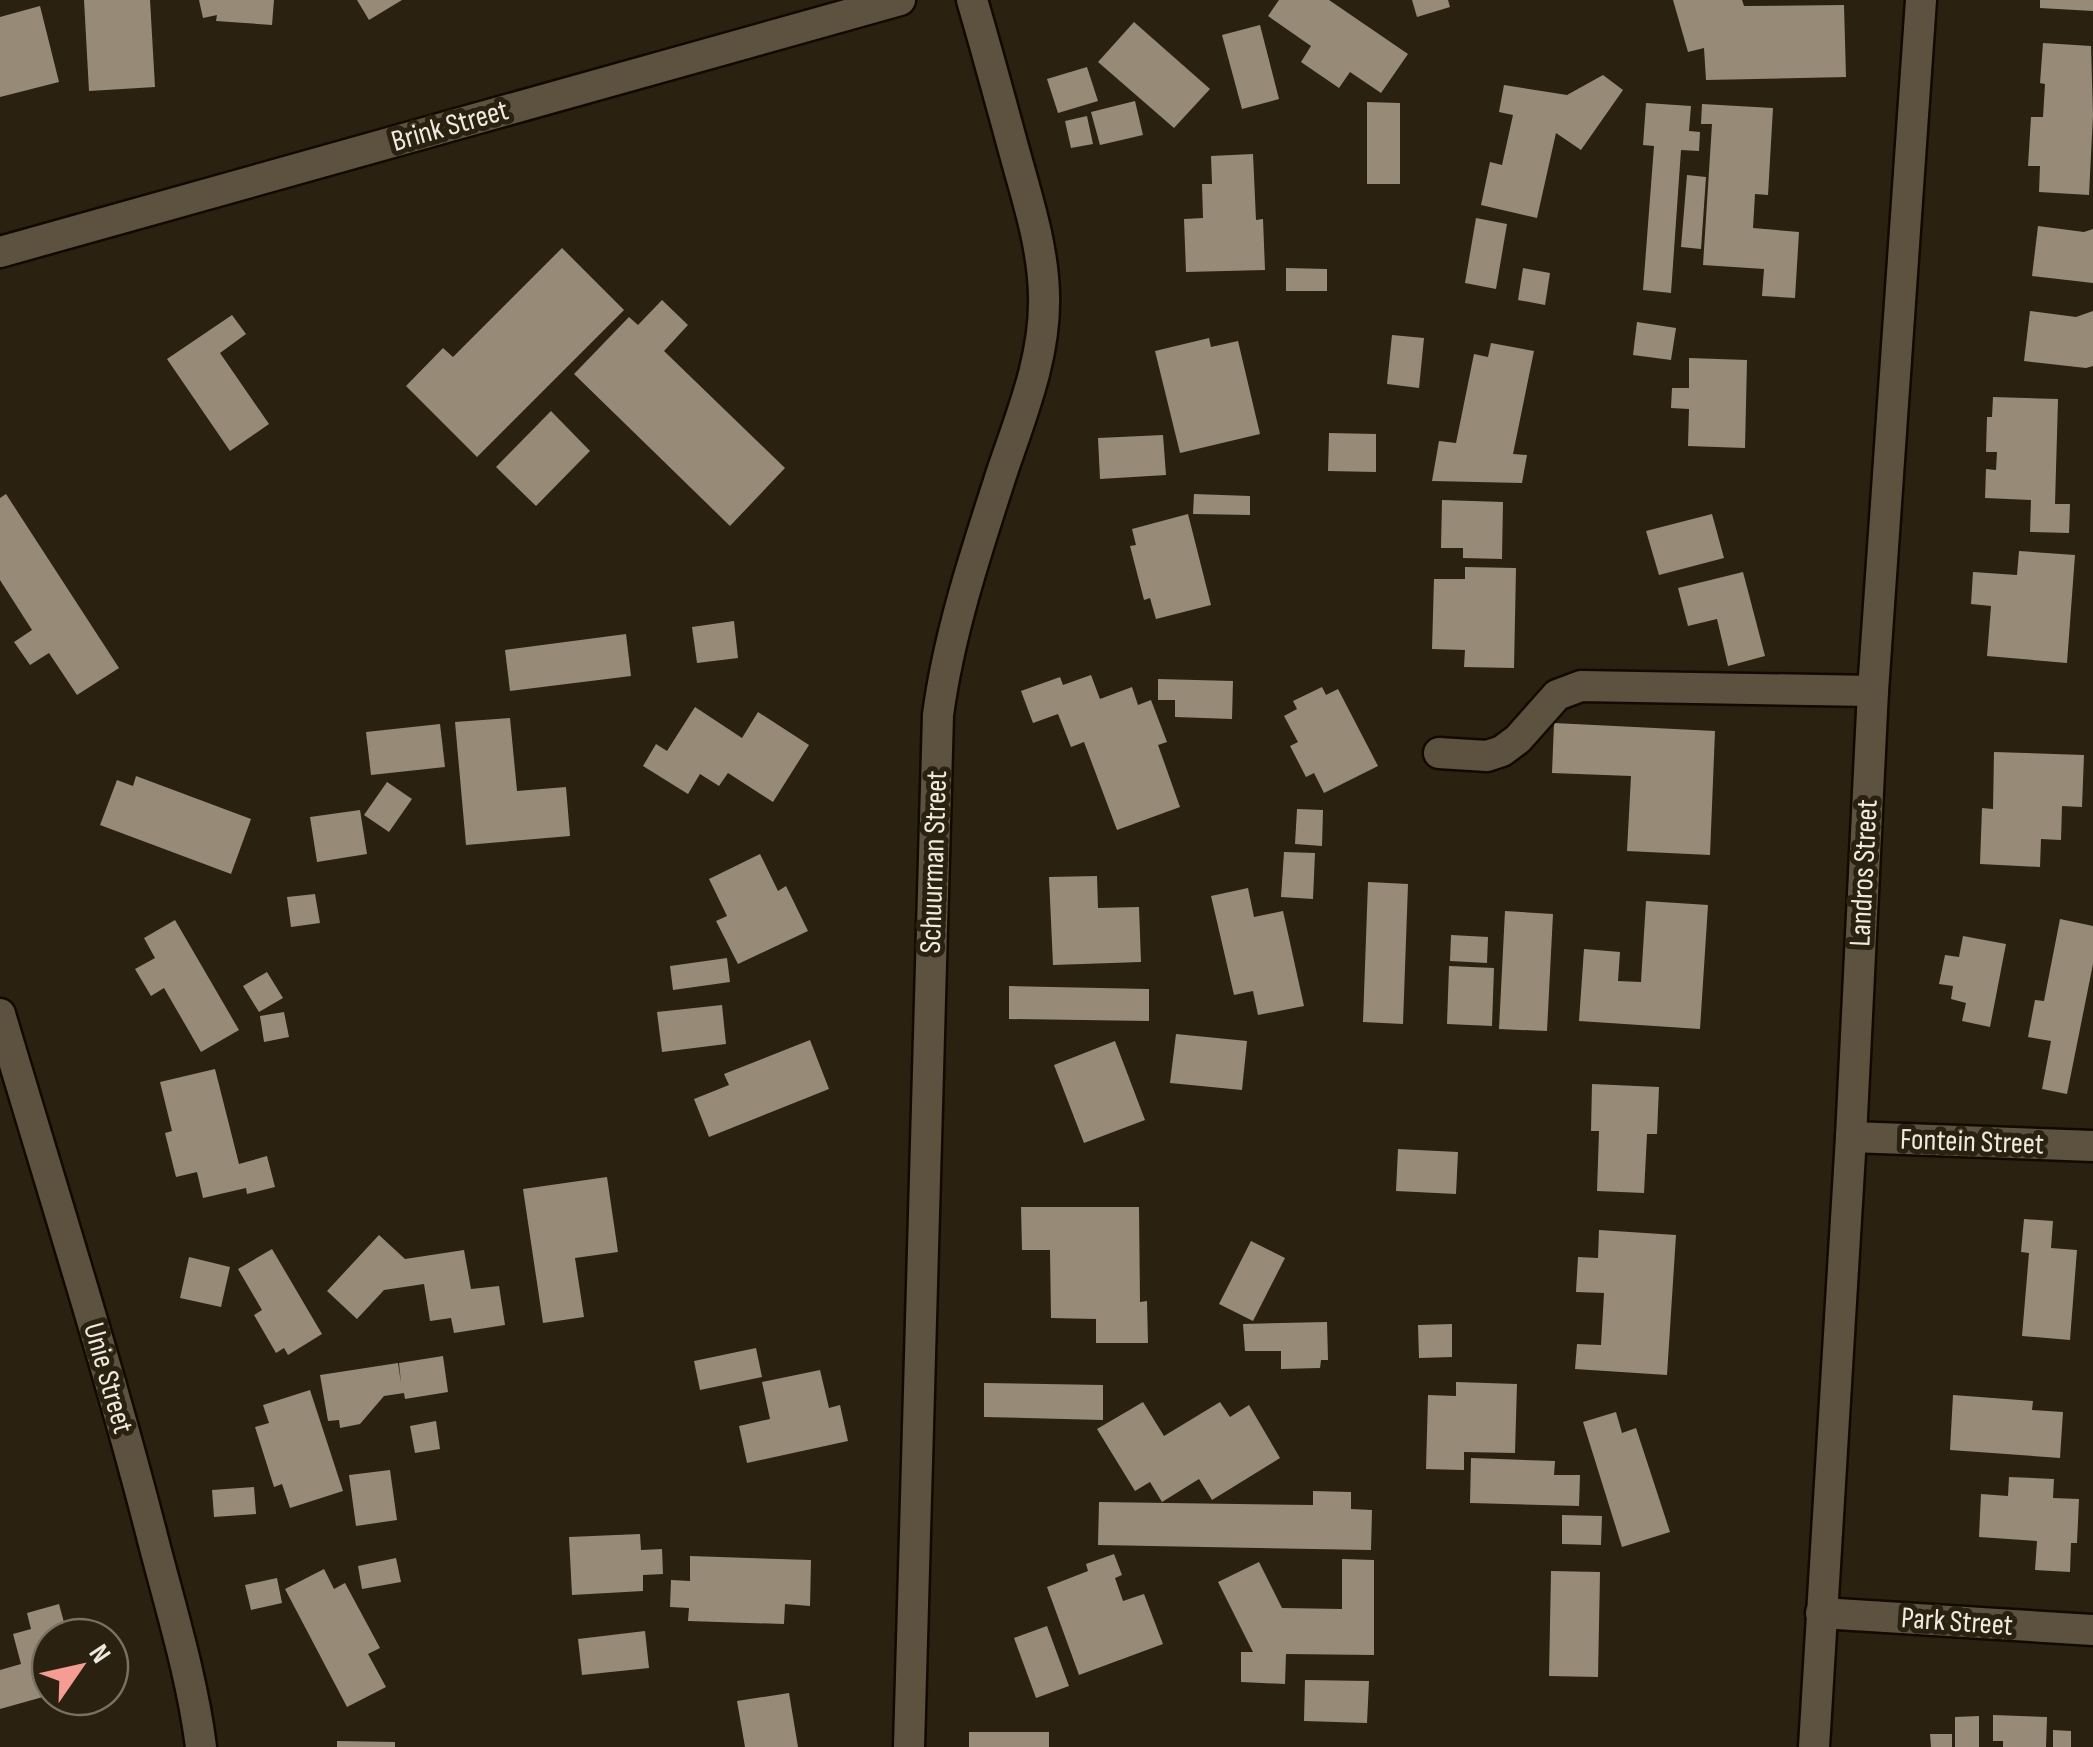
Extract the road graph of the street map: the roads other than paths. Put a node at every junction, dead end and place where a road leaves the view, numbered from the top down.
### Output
1 (900, 0) edge
2 (972, 0) edge
3 (1922, 0) edge
4 (0, 252) edge
5 (1873, 691) junction
6 (1440, 752) dead end
7 (0, 1014) edge
8 (1851, 1137) junction
9 (2093, 1146) edge
10 (1820, 1613) junction
11 (2093, 1630) edge
12 (201, 1747) edge
13 (909, 1747) edge
14 (1814, 1747) edge

1 - 4 street, Brink Street
2 - 13 street, Schuurman Street
3 - 5 street, Landros Street
5 - 6 street
5 - 8 street, Landros Street
7 - 12 street, Unie Street
8 - 9 street, Fontein Street
8 - 10 street, Landros Street
10 - 11 street, Park Street
10 - 14 street, Landros Street

